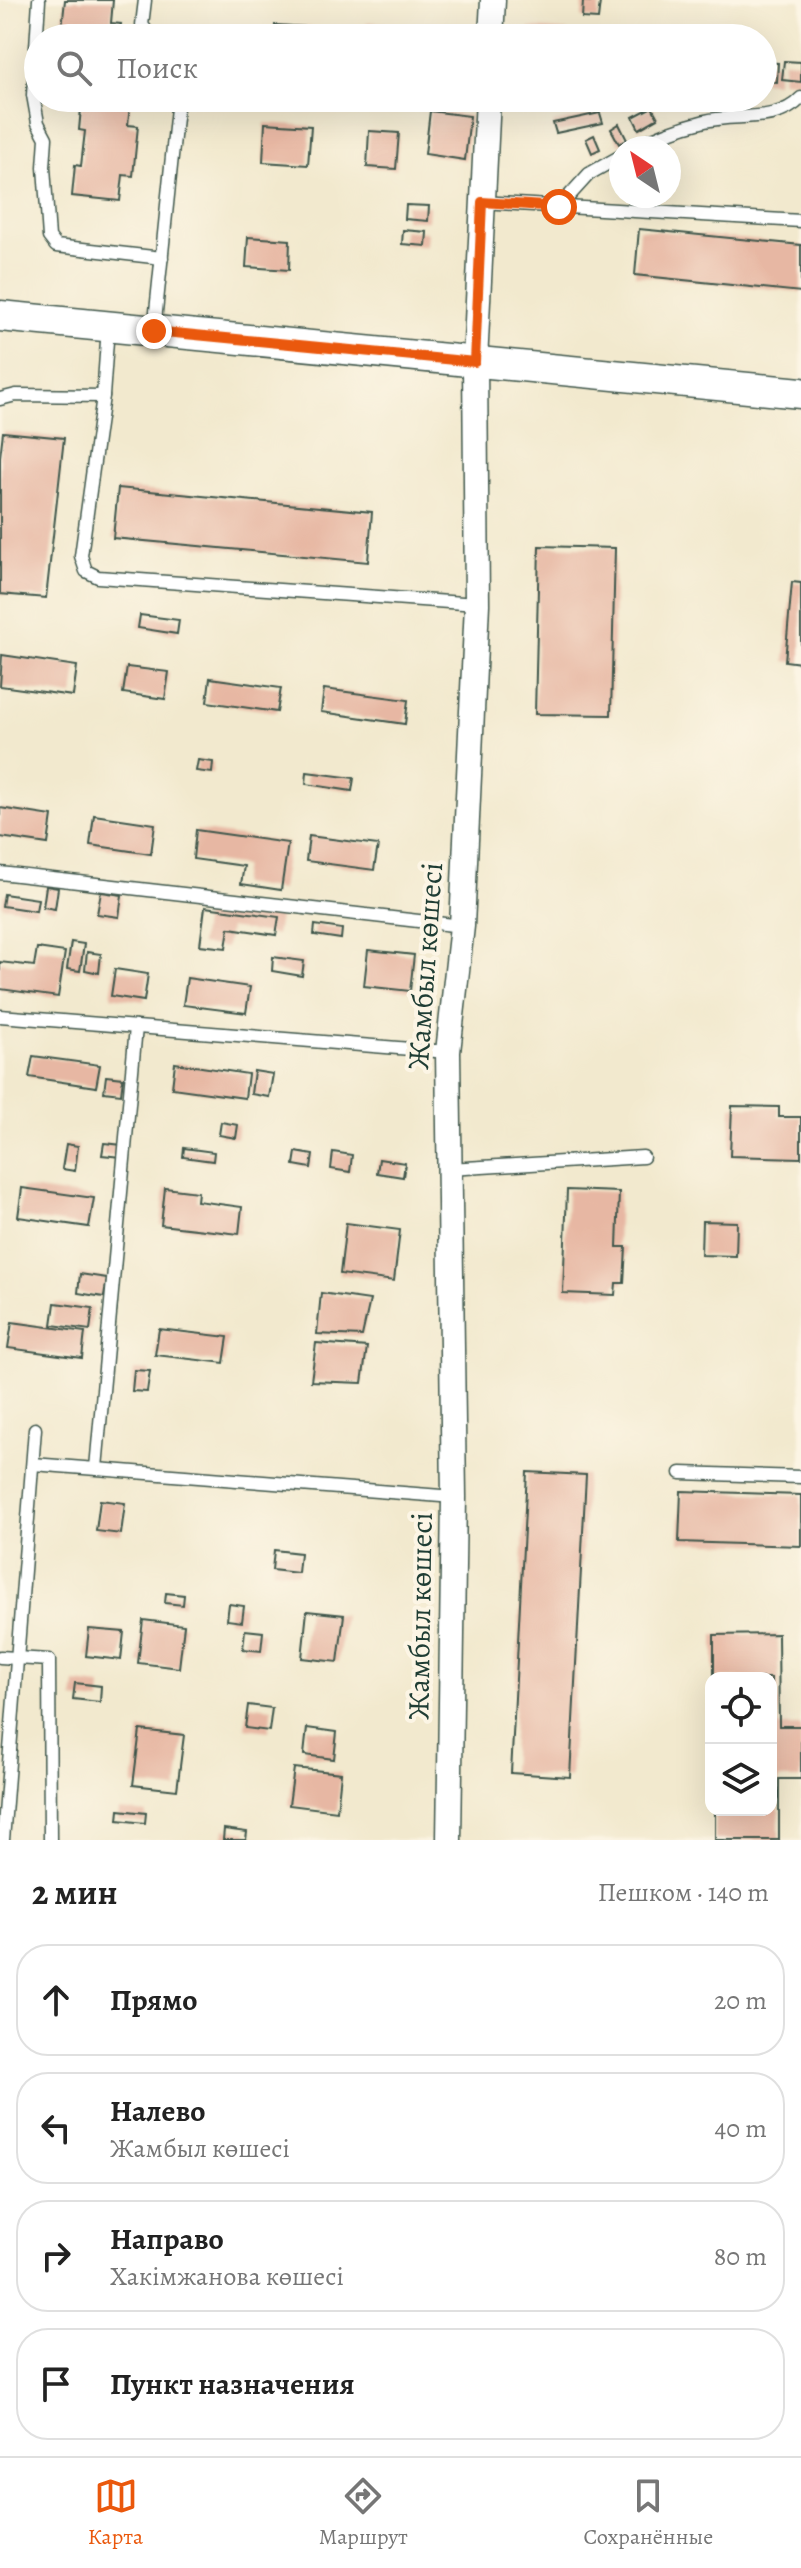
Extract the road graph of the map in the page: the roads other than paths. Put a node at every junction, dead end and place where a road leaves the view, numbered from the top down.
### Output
1 (39, 0) edge
2 (145, 0) edge
3 (493, 0) edge
4 (37, 24) edge
5 (142, 24) edge
6 (492, 24) edge
7 (801, 98) edge
8 (36, 112) edge
9 (177, 112) edge
10 (487, 112) edge
11 (657, 136) edge
12 (609, 163) edge
13 (482, 202) junction
14 (559, 207) junction
15 (801, 221) edge
16 (162, 258) junction
17 (0, 316) edge
18 (45, 321) junction
19 (108, 327) junction
20 (154, 331) junction
21 (0, 340) edge
22 (475, 362) junction
23 (801, 393) edge
24 (103, 396) junction
25 (0, 399) edge
26 (477, 604) junction
27 (0, 873) edge
28 (462, 926) junction
29 (0, 1016) edge
30 (136, 1027) junction
31 (448, 1052) junction
32 (643, 1157) dead end
33 (449, 1169) junction
34 (35, 1429) dead end
35 (33, 1464) junction
36 (96, 1468) junction
37 (681, 1473) dead end
38 (801, 1477) edge
39 (454, 1497) junction
40 (0, 1657) edge
41 (18, 1658) junction
42 (3, 1840) edge
43 (50, 1840) edge
44 (449, 1840) edge

1 - 4 lane
2 - 5 lane
3 - 6 street
7 - 11 lane
8 - 16 lane
9 - 16 lane
10 - 13 street, Жамбыл көшесі
12 - 14 lane
13 - 14 lane
13 - 22 street, Жамбыл көшесі
14 - 15 lane
16 - 20 lane
17 - 18 street
18 - 19 street
18 - 21 street
19 - 20 street
19 - 24 lane
20 - 22 street
22 - 23 street
22 - 26 street, Жамбыл көшесі
24 - 25 lane
24 - 26 lane
26 - 28 street, Жамбыл көшесі
27 - 28 lane
28 - 31 street, Жамбыл көшесі
29 - 30 lane
30 - 31 lane
30 - 36 lane
31 - 33 street, Жамбыл көшесі
32 - 33 lane
33 - 39 street, Жамбыл көшесі
34 - 35 lane
35 - 36 lane
35 - 41 lane
36 - 39 lane
37 - 38 lane
39 - 44 street, Жамбыл көшесі
40 - 41 lane
41 - 42 lane
41 - 43 lane

